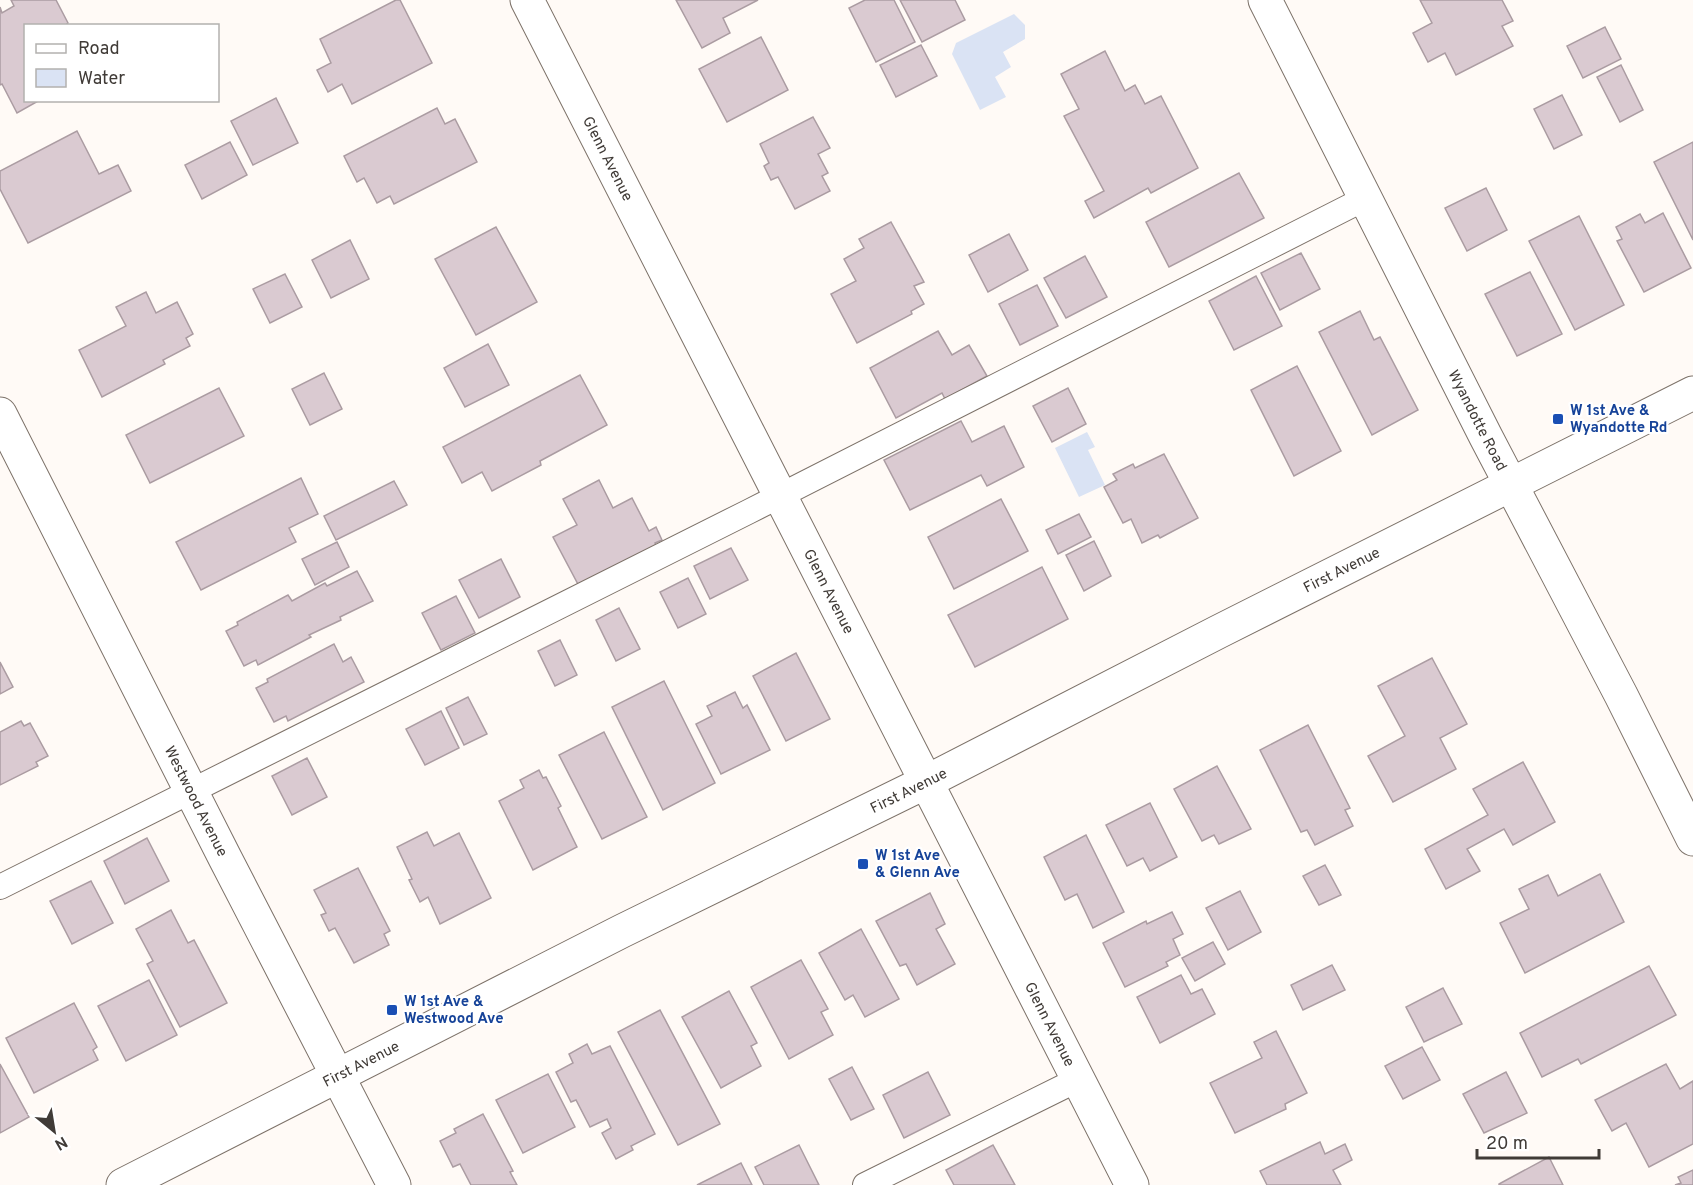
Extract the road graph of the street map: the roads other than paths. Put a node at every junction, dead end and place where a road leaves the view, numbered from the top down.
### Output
1 (527, 0) edge
2 (1265, 0) edge
3 (1366, 198) junction
4 (1693, 393) edge
5 (0, 414) edge
6 (1511, 484) junction
7 (780, 496) junction
8 (926, 782) junction
9 (191, 791) junction
10 (1693, 839) edge
11 (0, 887) edge
12 (338, 1076) junction
13 (1079, 1080) junction
14 (123, 1185) edge
15 (394, 1185) edge
16 (866, 1185) edge
17 (1132, 1185) edge

1 - 7 street, Glenn Avenue
2 - 3 street, Wyandotte Road
3 - 6 street, Wyandotte Road
3 - 7 lane
4 - 6 street, First Avenue
5 - 9 street, Westwood Avenue
6 - 8 street, First Avenue
6 - 10 street, Wyandotte Road
7 - 8 street, Glenn Avenue
7 - 9 lane
8 - 12 street, First Avenue
8 - 13 street, Glenn Avenue
9 - 11 lane
9 - 12 street, Westwood Avenue
12 - 14 street, First Avenue
12 - 15 street, Westwood Avenue
13 - 16 lane
13 - 17 street, Glenn Avenue

